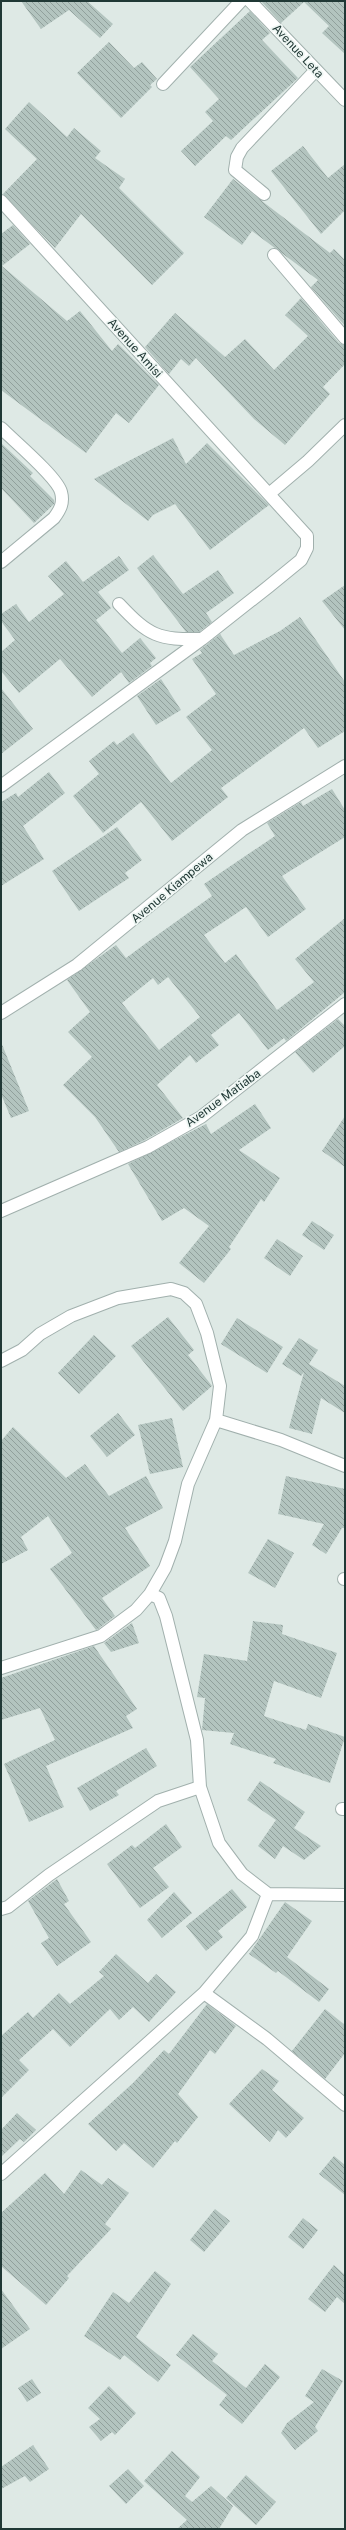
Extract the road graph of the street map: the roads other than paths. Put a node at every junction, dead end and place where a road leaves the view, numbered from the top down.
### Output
1 (241, 1) edge
2 (250, 1) edge
3 (316, 70) junction
4 (163, 84) dead end
5 (345, 100) edge
6 (264, 194) dead end
7 (1, 201) edge
8 (274, 255) dead end
9 (345, 338) edge
10 (345, 425) edge
11 (1, 428) edge
12 (269, 494) junction
13 (1, 562) edge
14 (119, 604) dead end
15 (202, 639) junction
16 (345, 766) edge
17 (1, 786) edge
18 (345, 1004) edge
19 (1, 1013) edge
20 (1, 1211) edge
21 (1, 1361) edge
22 (216, 1420) junction
23 (345, 1466) edge
24 (150, 1594) junction
25 (1, 1668) edge
26 (200, 1787) junction
27 (268, 1894) junction
28 (345, 1895) edge
29 (1, 1909) edge
30 (204, 1993) junction
31 (345, 2105) edge
32 (1, 2174) edge

1 - 4 street
2 - 3 street, Avenue Leta
3 - 5 street, Avenue Leta
3 - 6 street
7 - 12 street, Avenue Amisi
8 - 9 street
10 - 12 street
11 - 13 street
12 - 15 street, Avenue Amisi
14 - 15 street
15 - 17 street, Avenue Amisi
16 - 19 street, Avenue Kiampewa
18 - 20 street, Avenue Matiaba
21 - 22 street
22 - 23 street
22 - 24 street
24 - 25 street
24 - 26 street
26 - 27 street
26 - 29 street
27 - 28 street
27 - 30 street
30 - 31 street
30 - 32 street

